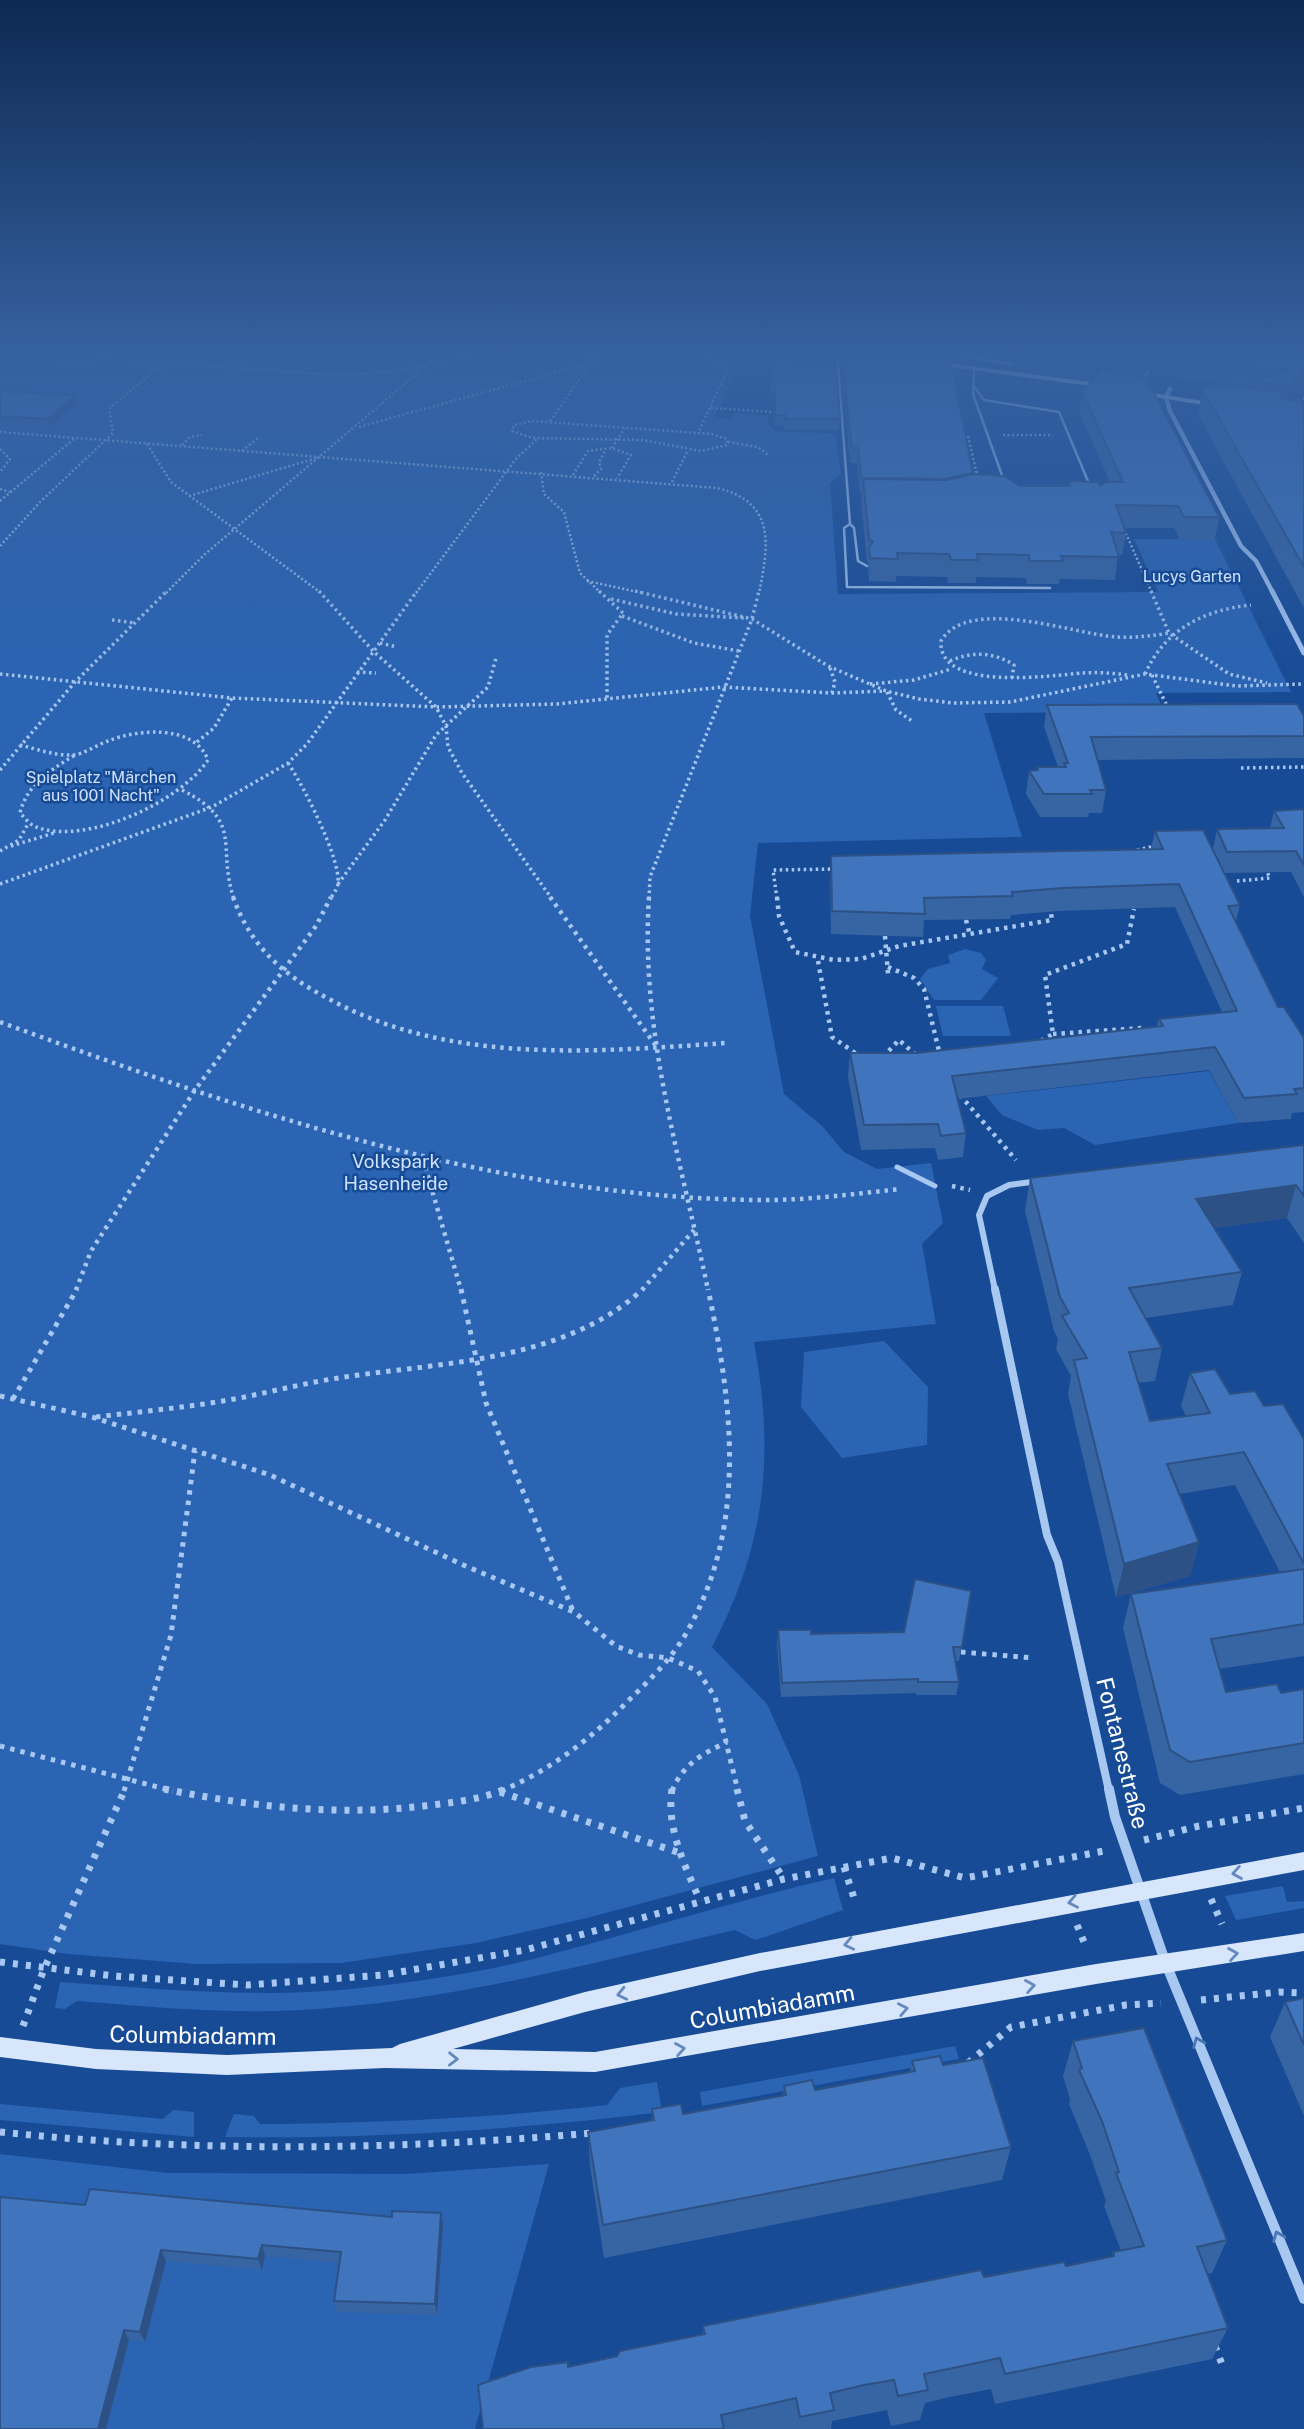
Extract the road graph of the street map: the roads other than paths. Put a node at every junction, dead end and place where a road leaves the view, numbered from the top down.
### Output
1 (846, 465) edge
2 (999, 465) edge
3 (1081, 465) edge
4 (1199, 465) edge
5 (1007, 490) edge
6 (1093, 494) edge
7 (848, 497) junction
8 (861, 497) edge
9 (850, 524) junction
10 (867, 566) edge
11 (1050, 588) edge
12 (1304, 653) edge
13 (897, 1167) dead end
14 (1049, 1180) edge
15 (935, 1186) road end
16 (1304, 1861) edge
17 (1140, 1889) junction
18 (1304, 1942) edge
19 (1166, 1964) junction
20 (7, 2048) edge
21 (385, 2058) junction
22 (1304, 2299) edge

1 - 7 lane
2 - 5 lane
3 - 6 lane
4 - 12 street
7 - 8 lane
7 - 9 lane
9 - 10 lane
9 - 11 lane
13 - 15 lane
14 - 17 street, Fontanestraße
16 -> 17 main road, Columbiadamm
17 - 19 street, Fontanestraße
17 -> 21 main road, Columbiadamm
19 -> 18 main road, Columbiadamm
21 -> 19 main road, Columbiadamm
22 -> 19 street, Fontanestraße
20 - 21 main road, Columbiadamm

